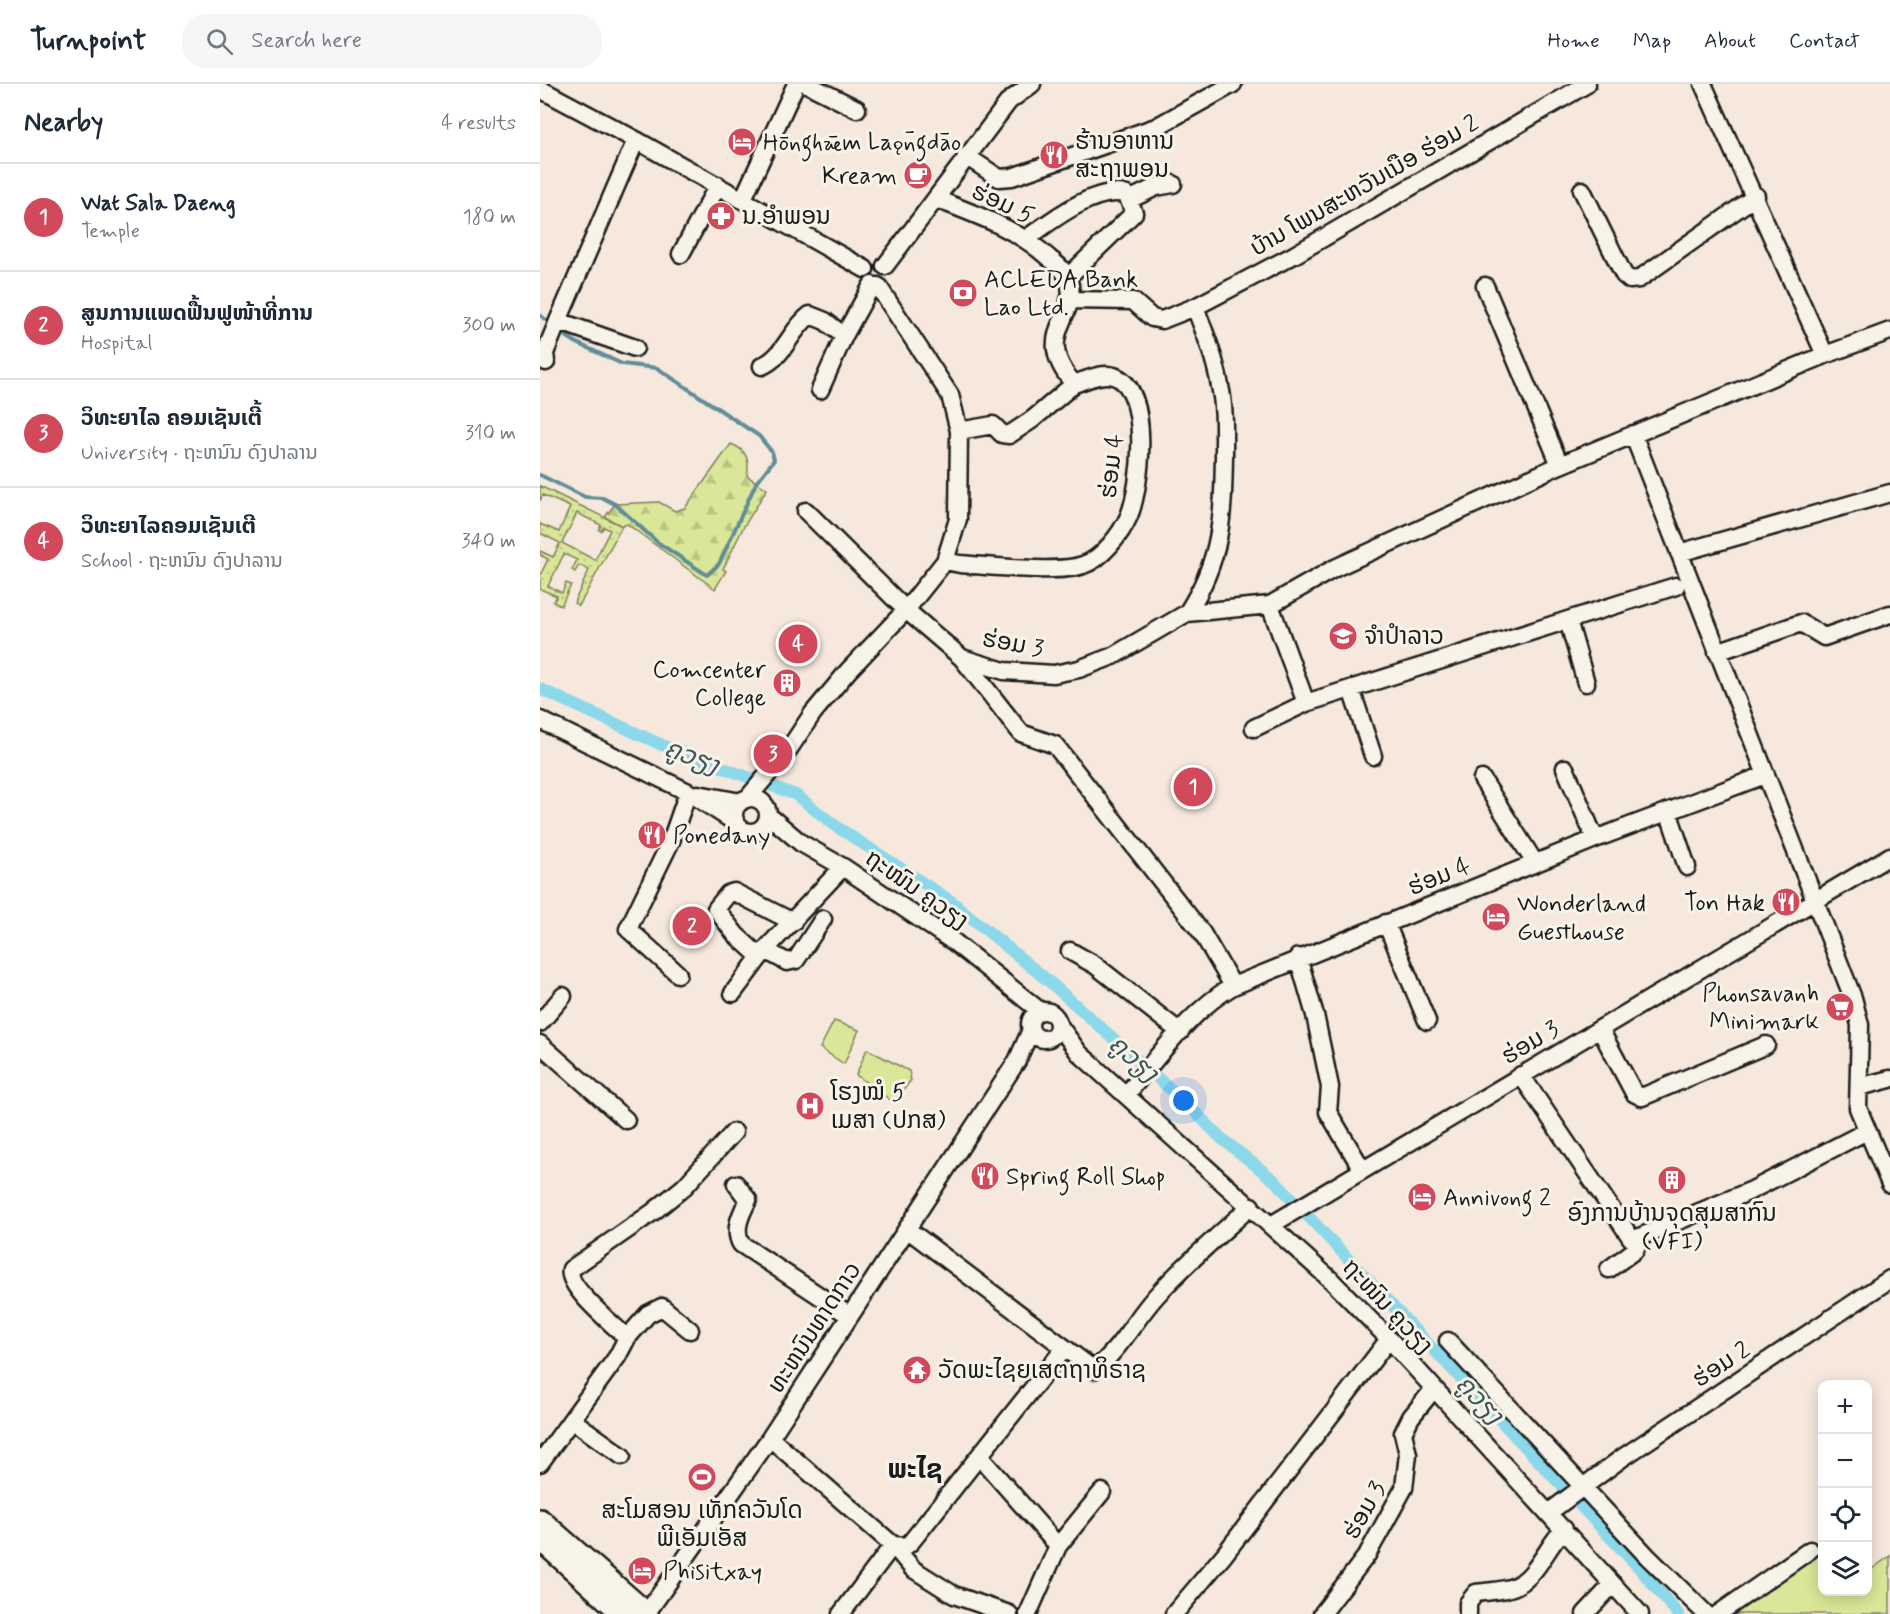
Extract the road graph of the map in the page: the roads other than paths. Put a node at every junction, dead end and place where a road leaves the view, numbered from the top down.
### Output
1 (796, 84) edge
2 (807, 84) edge
3 (1032, 84) edge
4 (1233, 84) edge
5 (1587, 84) edge
6 (1703, 84) edge
7 (540, 89) edge
8 (857, 109) dead end
9 (636, 140) junction
10 (966, 156) junction
11 (1173, 184) dead end
12 (718, 185) junction
13 (1582, 190) dead end
14 (1756, 196) junction
15 (743, 199) junction
16 (936, 199) junction
17 (1131, 199) junction
18 (1026, 239) junction
19 (681, 254) dead end
20 (885, 266) junction
21 (865, 269) junction
22 (1068, 278) junction
23 (875, 285) junction
24 (1485, 286) dead end
25 (1069, 300) junction
26 (1195, 307) junction
27 (557, 322) junction
28 (1890, 330) edge
29 (844, 336) junction
30 (634, 348) dead end
31 (1826, 355) junction
32 (546, 362) dead end
33 (762, 366) dead end
34 (1074, 384) junction
35 (820, 390) dead end
36 (959, 431) junction
37 (1633, 434) junction
38 (1560, 465) junction
39 (1890, 493) edge
40 (806, 511) dead end
41 (1679, 553) junction
42 (945, 561) junction
43 (1676, 586) dead end
44 (1270, 606) junction
45 (906, 610) junction
46 (1187, 613) junction
47 (1890, 614) edge
48 (1568, 620) junction
49 (1717, 652) junction
50 (962, 658) junction
51 (1586, 683) dead end
52 (1351, 689) junction
53 (1306, 703) junction
54 (540, 720) edge
55 (1254, 728) dead end
56 (1373, 756) dead end
57 (1565, 768) dead end
58 (1765, 775) junction
59 (1482, 778) dead end
60 (688, 792) junction
61 (756, 802) junction
62 (1668, 811) junction
63 (736, 823) junction
64 (752, 832) junction
65 (1595, 839) junction
66 (801, 843) junction
67 (1890, 856) edge
68 (1535, 863) junction
69 (843, 867) junction
70 (1687, 867) dead end
71 (1814, 901) junction
72 (823, 919) dead end
73 (793, 922) junction
74 (1386, 923) junction
75 (1070, 951) dead end
76 (762, 954) junction
77 (1298, 957) junction
78 (678, 974) dead end
79 (1002, 980) junction
80 (1233, 986) junction
81 (733, 993) dead end
82 (563, 996) dead end
83 (1040, 1011) junction
84 (1427, 1021) dead end
85 (540, 1023) edge
86 (1058, 1024) junction
87 (1600, 1029) junction
88 (1180, 1032) junction
89 (1037, 1034) junction
90 (540, 1044) edge
91 (1766, 1045) dead end
92 (1079, 1053) junction
93 (1521, 1076) junction
94 (1890, 1079) edge
95 (1859, 1087) junction
96 (1130, 1091) junction
97 (626, 1120) dead end
98 (1867, 1131) junction
99 (734, 1132) dead end
100 (1362, 1169) junction
101 (736, 1184) dead end
102 (1890, 1184) edge
103 (1251, 1206) junction
104 (1276, 1221) junction
105 (907, 1229) junction
106 (1640, 1239) junction
107 (1609, 1269) dead end
108 (1890, 1279) edge
109 (850, 1316) junction
110 (690, 1330) dead end
111 (627, 1338) junction
112 (1389, 1339) junction
113 (1448, 1341) dead end
114 (1064, 1349) junction
115 (1433, 1390) junction
116 (572, 1420) junction
117 (770, 1438) junction
118 (622, 1456) dead end
119 (979, 1456) junction
120 (540, 1463) edge
121 (1582, 1490) junction
122 (1102, 1492) dead end
123 (1552, 1510) junction
124 (540, 1520) edge
125 (1564, 1530) junction
126 (540, 1539) edge
127 (893, 1545) junction
128 (1058, 1546) junction
129 (1810, 1550) dead end
130 (1613, 1584) junction
131 (623, 1614) edge
132 (647, 1614) edge
133 (841, 1614) edge
134 (1009, 1614) edge
135 (1028, 1614) edge
136 (1174, 1614) edge
137 (1322, 1614) edge
138 (1468, 1614) edge
139 (1585, 1614) edge
140 (1640, 1614) edge
141 (1706, 1614) edge
142 (1718, 1614) edge

1 - 15 street
2 - 8 street
3 - 10 street
4 - 10 street
5 - 26 street, ບ້ານ ໂພນສະຫວັນເນືອ ຮ່ອມ 2
6 - 14 street
7 - 9 street
9 - 12 street
9 - 27 street
10 - 16 street
11 - 17 street
12 - 15 street
12 - 19 street
13 - 14 street
14 - 31 street
15 - 21 street
16 - 18 street, ຮ່ອມ 5
16 - 20 street
17 - 18 street
17 - 22 street
18 - 22 street, ຮ່ອມ 5
20 - 21 street
20 - 23 street
21 - 23 street
22 - 25 street
23 - 29 street
23 - 36 street
24 - 38 street
25 - 26 street, ບ້ານ ໂພນສະຫວັນເນືອ ຮ່ອມ 2
25 - 34 street
26 - 46 street
27 - 30 street
27 - 32 street
28 - 31 street
29 - 33 street
29 - 35 street
31 - 37 street
34 - 36 street
34 - 42 street, ຮ່ອມ 4
36 - 42 street
37 - 38 street
37 - 41 street
38 - 44 street
39 - 41 street
40 - 45 street, ຮ່ອມ 3
41 - 49 street
42 - 45 street
43 - 48 street
44 - 46 street
44 - 53 street
45 - 50 street, ຮ່ອມ 3
45 - 61 street
46 - 50 street, ຮ່ອມ 3
47 - 49 street
48 - 51 street
48 - 52 street
49 - 58 street
50 - 80 street
52 - 53 street
52 - 56 street
53 - 55 street
54 - 60 street, ຖະໜົນ ຄູວຽງ
57 - 65 street
58 - 62 street, ຮ່ອມ 4
58 - 71 street
59 - 68 street
60 - 61 street, ຖະໜົນ ຄູວຽງ
60 - 63 street, ຖະໜົນ ຄູວຽງ
60 - 78 street
61 - 63 street
61 - 64 street
61 - 66 street, ຖະໜົນ ຄູວຽງ
62 - 65 street, ຮ່ອມ 4
62 - 70 street
63 - 64 street, ຖະໜົນ ຄູວຽງ
64 - 66 street, ຖະໜົນ ຄູວຽງ
65 - 68 street, ຮ່ອມ 4
66 - 69 street, ຖະໜົນ ຄູວຽງ
67 - 71 street, ຮ່ອມ 3
68 - 74 street, ຮ່ອມ 4
69 - 73 street
69 - 79 street, ຖະໜົນ ຄູວຽງ
71 - 87 street, ຮ່ອມ 3
71 - 95 street
72 - 76 street
73 - 76 street
73 - 76 street
74 - 77 street, ຮ່ອມ 4
74 - 84 street
75 - 88 street
76 - 81 street
77 - 80 street, ຮ່ອມ 4
77 - 100 street
79 - 83 street, ຖະໜົນ ຄູວຽງ
79 - 89 street, ຖະໜົນ ຄູວຽງ
80 - 88 street, ຮ່ອມ 4
82 - 85 street
83 - 86 street, ຖະໜົນ ຄູວຽງ
83 - 89 street
86 - 89 street
86 - 92 street, ຖະໜົນ ຄູວຽງ
87 - 91 street
87 - 93 street, ຮ່ອມ 3
88 - 96 street, ຮ່ອມ 4
89 - 92 street, ຖະໜົນ ຄູວຽງ
89 - 105 street, ທະຫນົນທາດກາວ
90 - 97 street
92 - 96 street, ຖະໜົນ ຄູວຽງ
93 - 100 street, ຮ່ອມ 3
93 - 106 street
94 - 95 street
95 - 98 street
96 - 103 street, ຖະໜົນ ຄູວຽງ
98 - 102 street
98 - 106 street
99 - 111 street
100 - 104 street, ຮ່ອມ 3
101 - 109 street
103 - 104 street, ຖະໜົນ ຄູວຽງ
103 - 114 street
104 - 112 street, ຖະໜົນ ຄູວຽງ
105 - 109 street, ທະຫນົນທາດກາວ
105 - 114 street
106 - 107 street
108 - 121 street, ຮ່ອມ 2
109 - 117 street, ທະຫນົນທາດກາວ
110 - 111 street
111 - 116 street
112 - 115 street, ຖະໜົນ ຄູວຽງ
112 - 136 street
113 - 121 street
114 - 119 street
115 - 123 street, ຖະໜົນ ຄູວຽງ
115 - 137 street, ຮ່ອມ 3
116 - 118 street
116 - 120 street
117 - 127 street
117 - 132 street, ທະຫນົນທາດກາວ
119 - 127 street
119 - 128 street
121 - 123 street, ຮ່ອມ 2
121 - 141 street
122 - 128 street
123 - 125 street, ຖະໜົນ ຄູວຽງ
124 - 132 main road
125 - 130 street, ຖະໜົນ ຄູວຽງ
125 - 138 street
126 - 131 main road
127 - 133 street
127 - 134 street
128 - 135 street
129 - 142 street
130 - 139 street
130 - 140 street, ຖະໜົນ ຄູວຽງ

